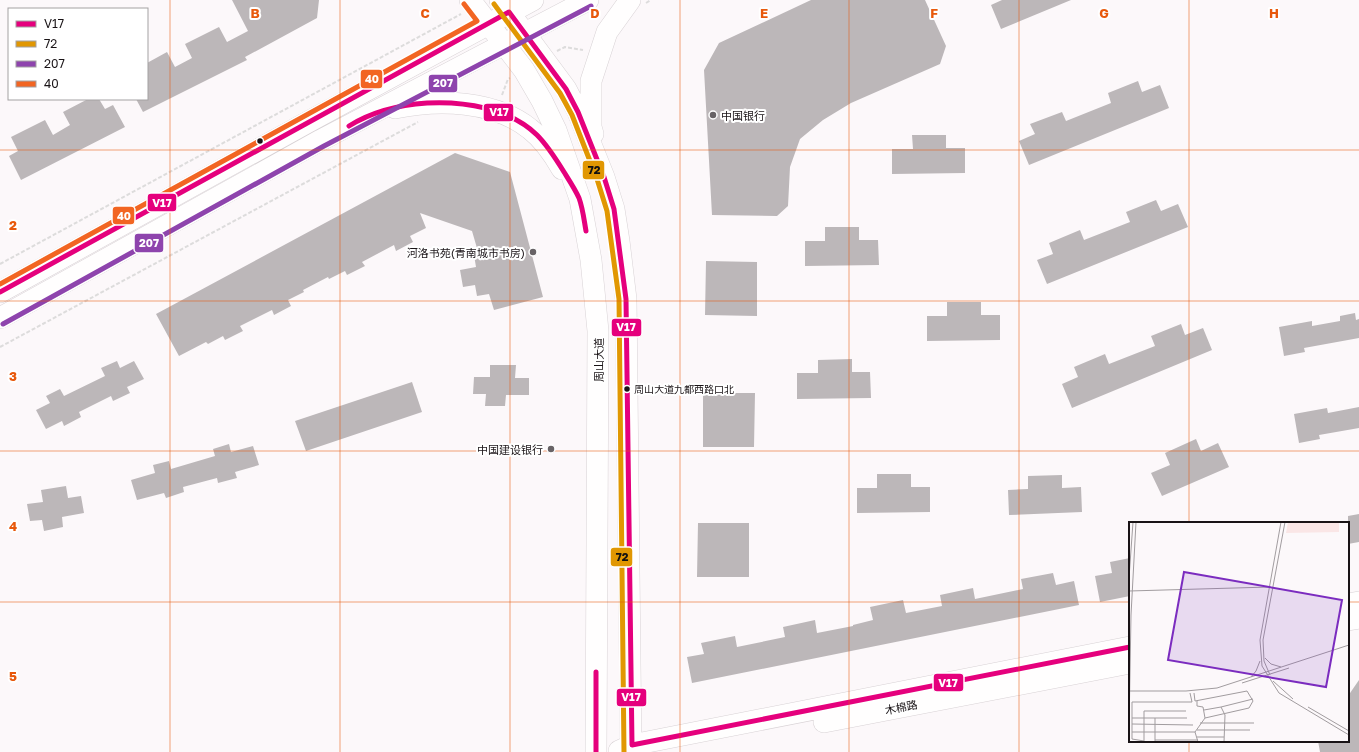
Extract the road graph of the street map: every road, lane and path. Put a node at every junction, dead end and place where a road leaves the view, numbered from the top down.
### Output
1 (533, 0) edge
2 (588, 0) edge
3 (650, 0) edge
4 (637, 2) edge
5 (473, 3) edge
6 (505, 6) edge
7 (488, 23) junction
8 (524, 33) junction
9 (503, 44) junction
10 (600, 53) junction
11 (545, 58) junction
12 (524, 70) junction
13 (375, 112) junction
14 (496, 112) junction
15 (422, 119) dead end
16 (604, 177) junction
17 (580, 199) junction
18 (0, 264) edge
19 (0, 292) edge
20 (0, 318) edge
21 (0, 347) edge
22 (1359, 602) edge
23 (1349, 604) edge
24 (1359, 618) edge
25 (1349, 620) edge
26 (1129, 647) edge
27 (1129, 663) edge
28 (627, 750) edge
29 (596, 752) edge
30 (672, 752) edge

1 - 6 main road
2 - 8 main road
3 - 4 path
4 - 10 main road
5 - 7 main road, 周山大道
5 - 18 path
6 - 7 main road
6 - 8 main road
7 - 9 main road, 周山大道
7 - 19 main road
8 - 9 main road
8 - 11 main road
9 - 12 main road, 周山大道
9 - 13 main road
10 - 11 path
10 - 16 main road
11 - 16 main road
12 - 14 path
12 - 17 main road, 周山大道
13 - 14 main road
13 - 20 main road
14 - 17 main road
15 - 21 path
16 - 28 main road
17 - 29 main road, 周山大道
22 - 23 main road
24 - 25 main road
26 - 28 main road, 木棉路
27 - 30 main road, 木棉路

